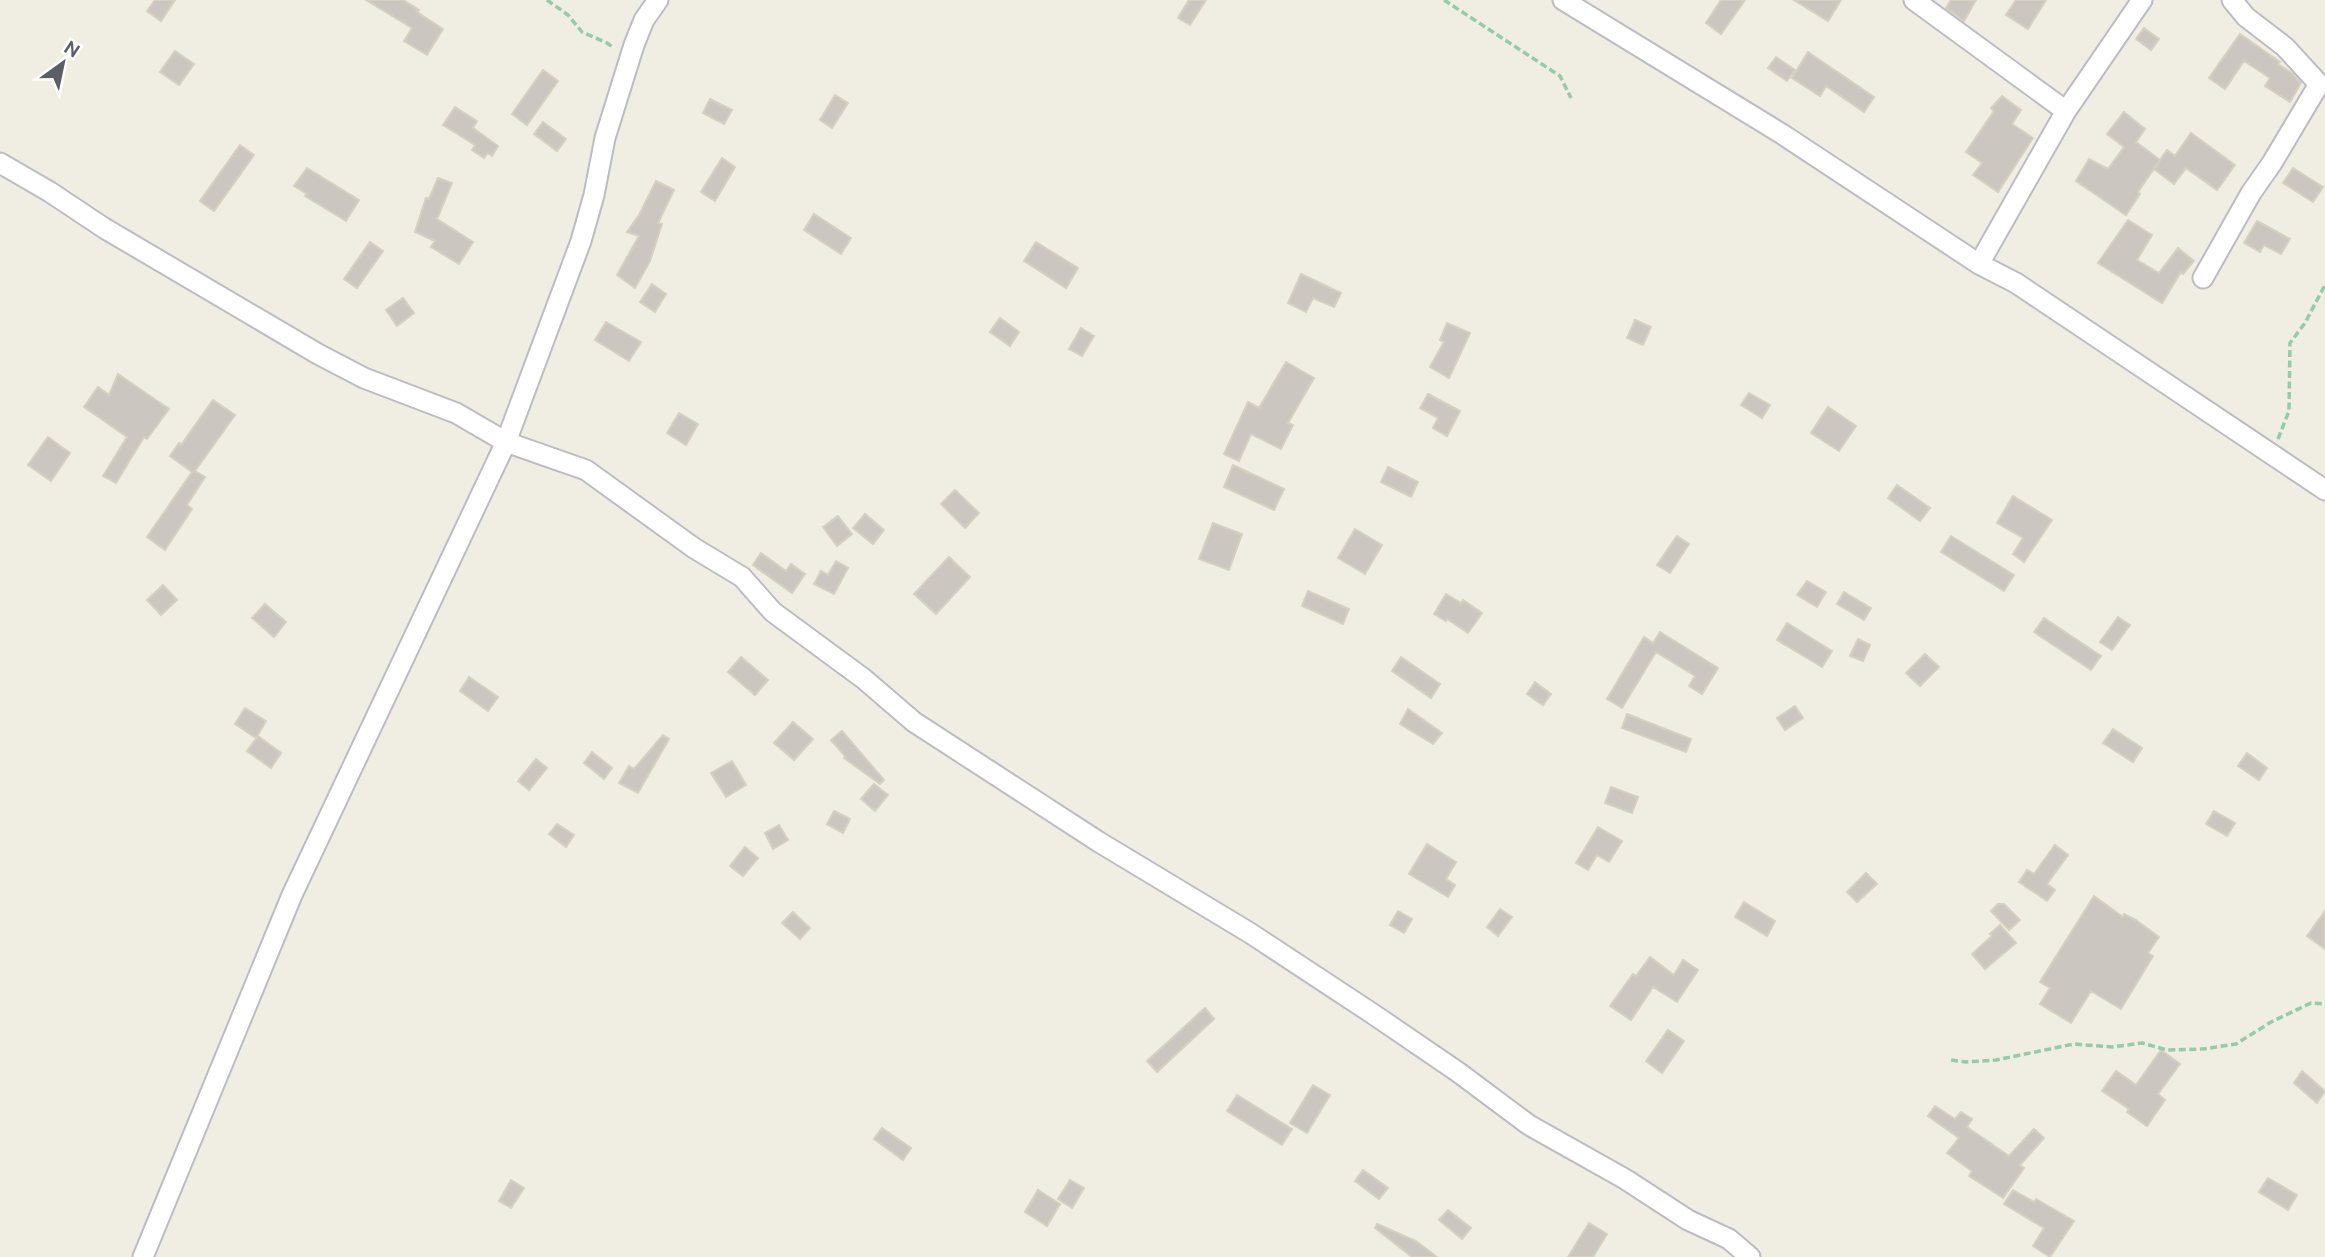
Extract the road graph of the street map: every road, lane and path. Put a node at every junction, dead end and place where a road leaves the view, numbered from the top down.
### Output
1 (547, 0) edge
2 (658, 0) edge
3 (1444, 0) edge
4 (1563, 0) edge
5 (1914, 0) edge
6 (2142, 0) edge
7 (2232, 0) edge
8 (628, 61) junction
9 (1571, 98) dead end
10 (2066, 111) junction
11 (0, 163) edge
12 (1979, 264) junction
13 (2203, 278) dead end
14 (2325, 285) edge
15 (506, 442) junction
16 (2272, 456) junction
17 (2325, 490) edge
18 (2325, 1004) edge
19 (1951, 1060) dead end
20 (142, 1257) edge
21 (1749, 1257) edge

1 - 8 path
2 - 8 street
3 - 9 path
4 - 12 street
5 - 10 street
6 - 10 street
7 - 13 street
8 - 15 street
10 - 12 street
11 - 15 street
12 - 16 street
14 - 16 path
15 - 20 street
15 - 21 street
16 - 17 street
18 - 19 path

